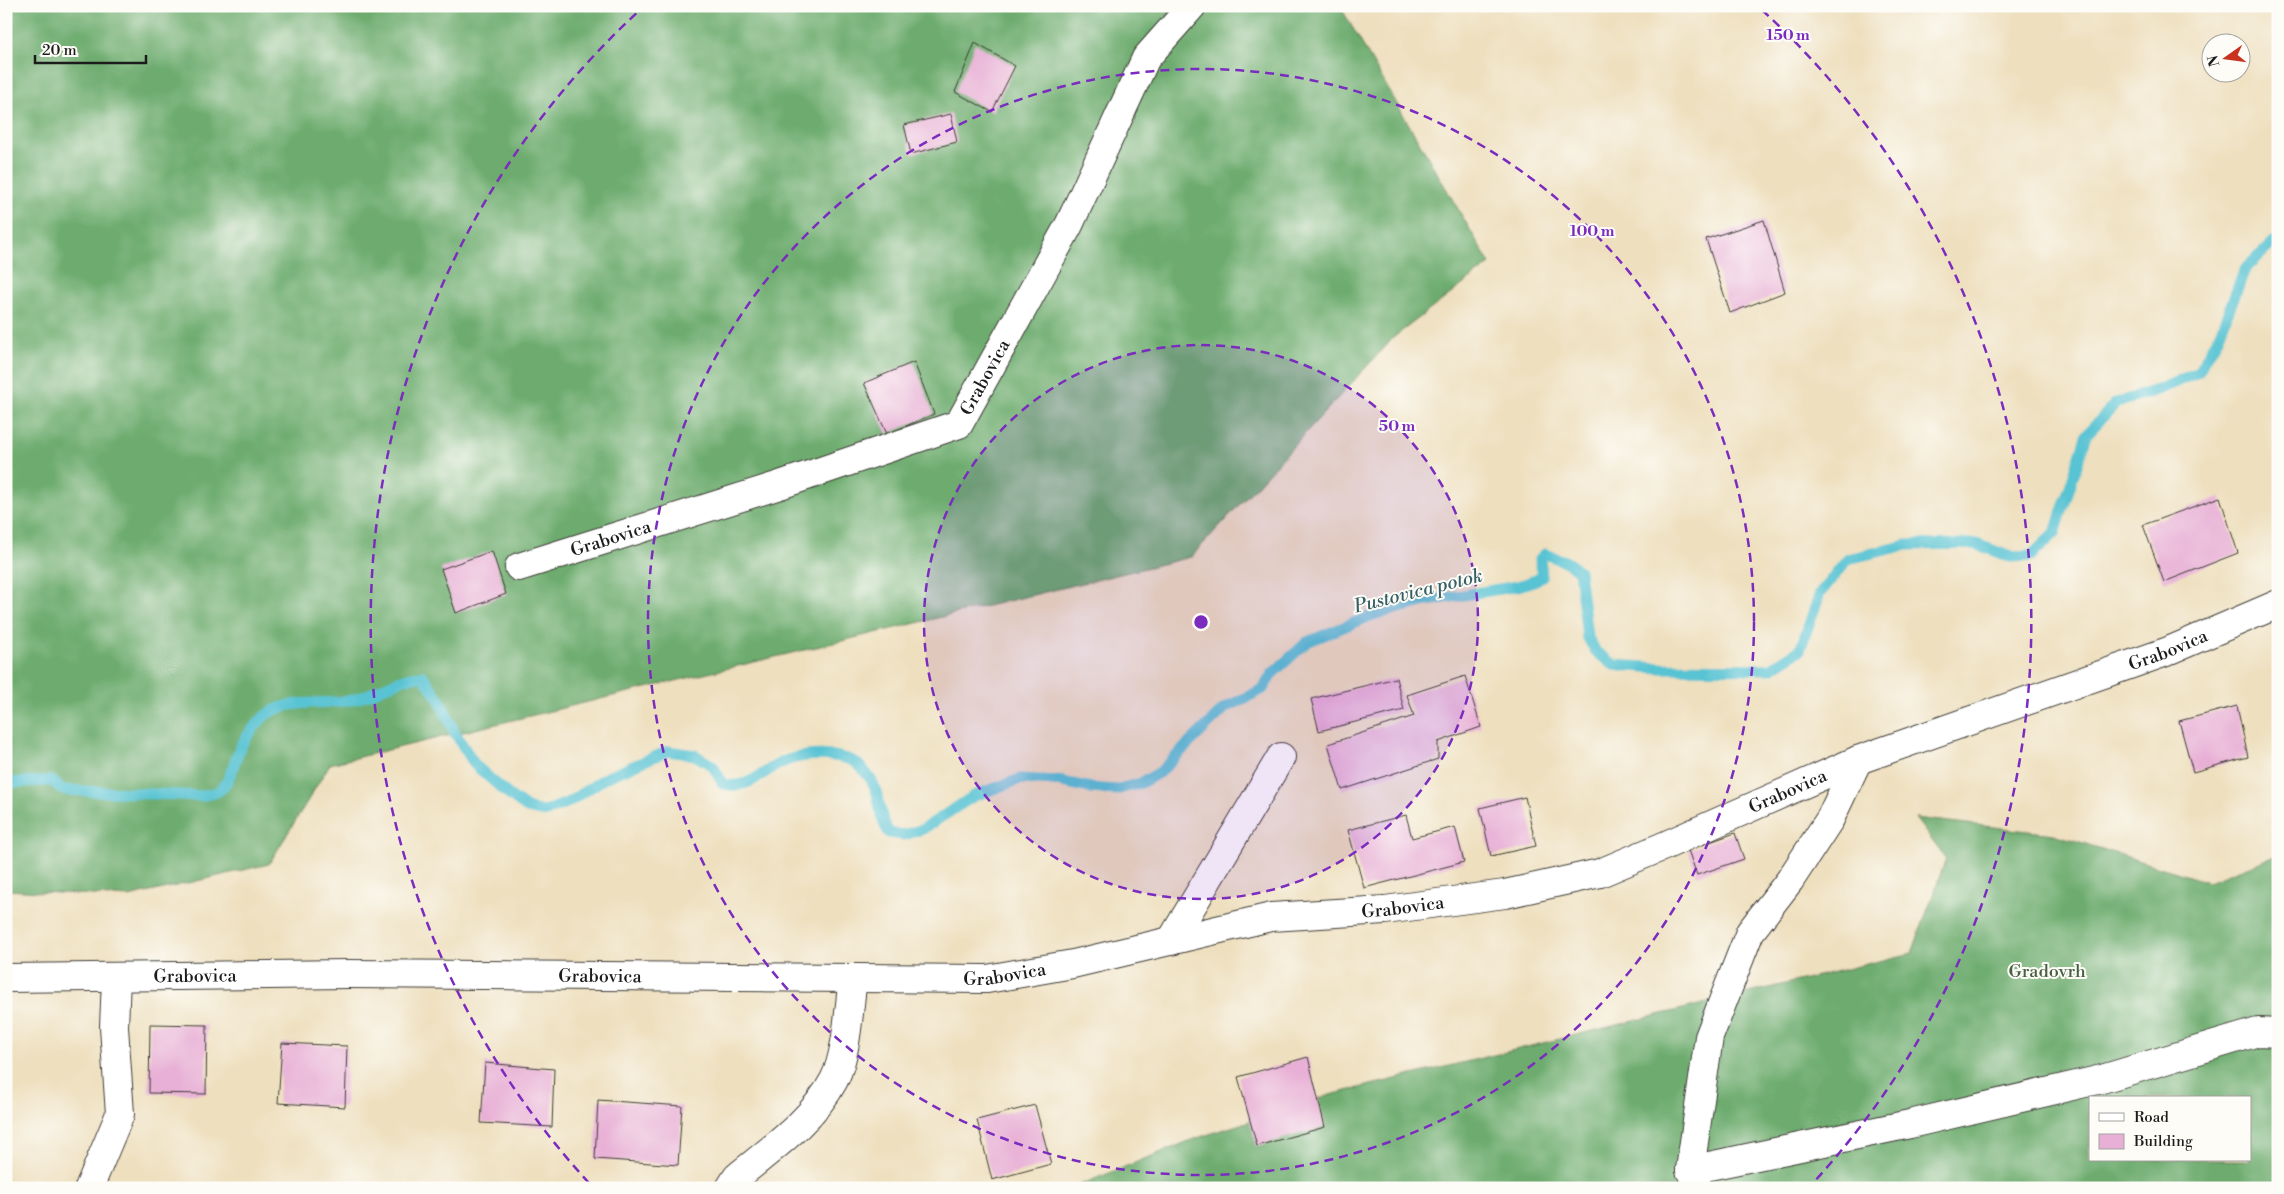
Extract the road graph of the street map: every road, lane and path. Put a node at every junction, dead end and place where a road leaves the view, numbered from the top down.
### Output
1 (1192, 6) edge
2 (518, 567) dead end
3 (2278, 604) edge
4 (1281, 757) dead end
5 (1858, 760) junction
6 (1171, 941) junction
7 (6, 978) edge
8 (116, 978) junction
9 (853, 978) junction
10 (2278, 1033) edge
11 (1694, 1179) edge
12 (89, 1188) edge
13 (730, 1188) edge

1 - 2 street, Grabovica
3 - 5 street, Grabovica
4 - 6 street
5 - 6 street, Grabovica
5 - 11 street, Grabovica
6 - 9 street, Grabovica
7 - 8 street, Grabovica
8 - 9 street, Grabovica
8 - 12 street
9 - 13 street
10 - 11 street

